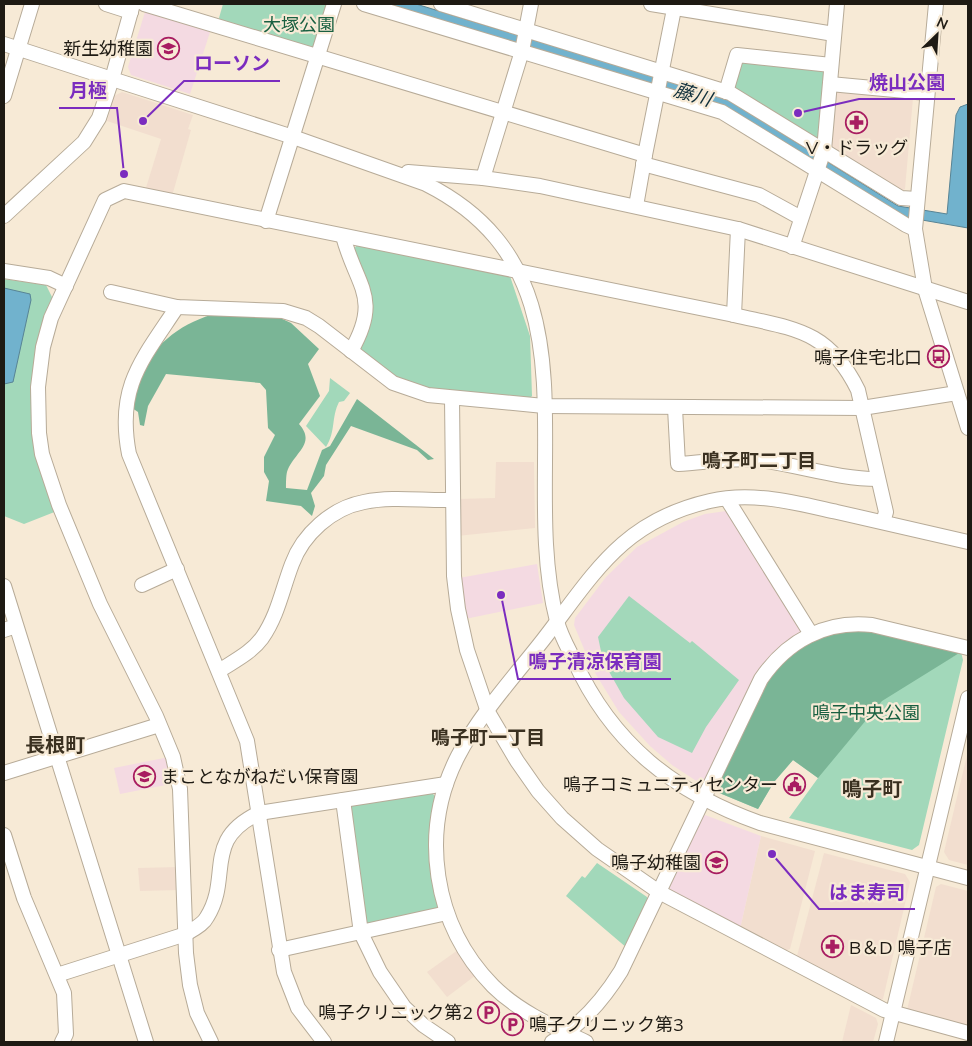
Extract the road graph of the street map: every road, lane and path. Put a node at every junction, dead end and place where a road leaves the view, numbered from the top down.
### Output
1 (32, 4) edge
2 (106, 4) edge
3 (144, 4) edge
4 (334, 4) edge
5 (364, 4) edge
6 (441, 4) edge
7 (531, 4) edge
8 (651, 4) edge
9 (837, 4) edge
10 (936, 4) edge
11 (675, 6) edge
12 (132, 8) edge
13 (526, 32) junction
14 (834, 34) junction
15 (4, 44) edge
16 (18, 49) junction
17 (522, 50) junction
18 (318, 56) junction
19 (831, 66) junction
20 (112, 78) junction
21 (659, 83) junction
22 (830, 84) junction
23 (726, 92) junction
24 (927, 92) junction
25 (4, 96) edge
26 (502, 114) junction
27 (293, 137) junction
28 (644, 159) junction
29 (821, 161) junction
30 (394, 171) junction
31 (483, 178) junction
32 (916, 202) junction
33 (636, 206) junction
34 (4, 216) edge
35 (802, 218) junction
36 (266, 220) junction
37 (915, 225) junction
38 (738, 229) junction
39 (343, 236) junction
40 (792, 247) junction
41 (4, 271) edge
42 (520, 272) junction
43 (66, 286) junction
44 (925, 289) junction
45 (111, 292) dead end
46 (968, 302) edge
47 (177, 307) junction
48 (734, 315) junction
49 (351, 351) junction
50 (957, 393) junction
51 (452, 398) junction
52 (544, 406) junction
53 (675, 408) junction
54 (862, 408) junction
55 (968, 428) edge
56 (878, 479) junction
57 (727, 498) junction
58 (452, 500) junction
59 (882, 522) junction
60 (968, 542) edge
61 (177, 569) junction
62 (142, 585) dead end
63 (4, 586) edge
64 (557, 622) junction
65 (10, 628) edge
66 (810, 634) junction
67 (968, 648) edge
68 (219, 671) junction
69 (968, 698) edge
70 (488, 712) junction
71 (159, 725) junction
72 (57, 757) junction
73 (4, 773) edge
74 (446, 784) junction
75 (343, 800) junction
76 (703, 800) junction
77 (259, 813) junction
78 (4, 834) edge
79 (928, 867) junction
80 (968, 878) edge
81 (659, 892) junction
82 (447, 913) junction
83 (361, 933) junction
84 (186, 934) junction
85 (280, 950) junction
86 (120, 956) junction
87 (57, 975) junction
88 (893, 1014) junction
89 (568, 1033) junction
90 (968, 1033) edge
91 (62, 1042) edge
92 (146, 1042) edge
93 (210, 1042) edge
94 (324, 1042) edge
95 (448, 1042) edge
96 (552, 1042) edge
97 (586, 1042) edge
98 (886, 1042) edge

1 - 16 street
2 - 12 street
3 - 18 street
4 - 18 street
5 - 17 street
6 - 13 street
7 - 13 street
8 - 11 street
9 - 14 street
10 - 24 street
11 - 14 street
11 - 21 street
12 - 20 street
13 - 17 street
13 - 21 street
14 - 19 street
15 - 16 street
16 - 20 street
16 - 25 street
17 - 21 street
17 - 26 street
18 - 26 street
18 - 27 street
19 - 22 street
19 - 23 street
20 - 27 street
20 - 34 street
21 - 23 street
21 - 28 street
21 - 29 street
22 - 24 street
22 - 29 street
23 - 29 street
24 - 32 street
26 - 28 street
26 - 31 street
27 - 30 street
27 - 36 street
28 - 33 street
28 - 35 street
29 - 32 street
29 - 35 street
29 - 37 street
30 - 31 street
30 - 42 street
31 - 33 street
32 - 37 street
33 - 38 street
35 - 40 street
36 - 39 street
36 - 43 street
37 - 44 street
38 - 40 street
38 - 48 street
39 - 42 street
39 - 49 street
40 - 44 street
41 - 43 street
42 - 48 street
42 - 52 street
43 - 71 street
44 - 46 street
44 - 50 street
45 - 47 street
47 - 49 street
47 - 61 street
48 - 54 street
49 - 51 street
50 - 54 street
50 - 55 street
51 - 52 street
51 - 58 street
52 - 53 street
52 - 64 street
53 - 54 street
53 - 56 street
54 - 56 street
56 - 59 street
57 - 59 street
57 - 64 street
57 - 66 street
58 - 68 street
58 - 70 street
59 - 60 street
61 - 62 street
61 - 68 street
63 - 65 street
64 - 70 street
64 - 76 street
65 - 72 street
66 - 67 street
66 - 76 street
68 - 77 street
69 - 79 street
70 - 74 street
70 - 81 street
71 - 72 street
71 - 84 street
72 - 73 street
72 - 86 street
74 - 75 street
74 - 82 street
75 - 77 street
75 - 83 street
76 - 79 street
76 - 81 street
77 - 84 street
77 - 85 street
78 - 87 street
79 - 80 street
79 - 88 street
81 - 88 street
81 - 89 street
82 - 83 street
82 - 89 street
83 - 85 street
83 - 95 street
84 - 86 street
84 - 93 street
85 - 94 street
86 - 87 street
86 - 92 street
87 - 91 street
88 - 90 street
88 - 98 street
89 - 96 street
89 - 97 street

